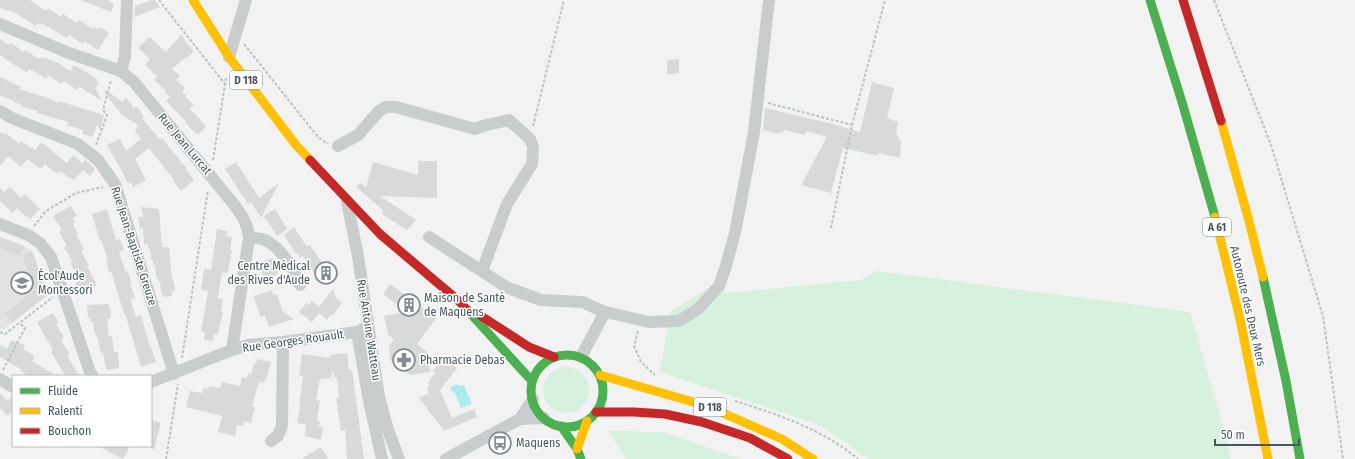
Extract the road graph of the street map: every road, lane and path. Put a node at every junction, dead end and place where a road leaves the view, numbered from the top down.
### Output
1 (127, 0) edge
2 (159, 0) edge
3 (193, 0) edge
4 (246, 0) edge
5 (564, 0) edge
6 (769, 0) edge
7 (885, 0) edge
8 (1150, 0) edge
9 (1183, 0) edge
10 (1214, 0) edge
11 (0, 24) edge
12 (236, 34) junction
13 (229, 57) junction
14 (118, 70) junction
15 (226, 77) dead end
16 (225, 84) junction
17 (758, 100) junction
18 (0, 111) edge
19 (852, 126) junction
20 (530, 138) junction
21 (338, 146) joint
22 (92, 155) junction
23 (210, 175) junction
24 (115, 184) junction
25 (347, 199) junction
26 (0, 224) edge
27 (831, 228) dead end
28 (28, 234) junction
29 (429, 237) dead end
30 (249, 238) junction
31 (482, 271) junction
32 (300, 285) dead end
33 (63, 292) junction
34 (460, 302) junction
35 (605, 312) junction
36 (640, 320) junction
37 (20, 322) junction
38 (369, 326) junction
39 (0, 332) edge
40 (357, 332) junction
41 (284, 342) junction
42 (232, 350) junction
43 (554, 357) junction
44 (581, 357) junction
45 (177, 373) junction
46 (92, 375) edge
47 (600, 375) junction
48 (655, 375) dead end
49 (0, 377) edge
50 (152, 382) edge
51 (532, 382) junction
52 (12, 386) edge
53 (533, 399) junction
54 (729, 399) dead end
55 (596, 412) junction
56 (544, 418) junction
57 (520, 419) junction
58 (587, 421) junction
59 (561, 426) junction
60 (271, 441) dead end
61 (577, 449) junction
62 (166, 459) edge
63 (382, 459) edge
64 (399, 459) edge
65 (446, 459) edge
66 (581, 459) edge
67 (788, 459) edge
68 (813, 459) edge
69 (858, 459) edge
70 (1268, 459) edge
71 (1300, 459) edge
72 (1344, 459) edge

1 - 14 street
2 - 16 path
3 - 13 main road, D 118
4 - 12 street
5 - 20 path
6 - 17 street
7 - 19 path
8 - 70 main road, Autoroute des Deux Mers / A 61
9 - 71 main road, Autoroute des Deux Mers / A 61
10 - 72 path
11 - 14 street, Rue Jean Lurcat
12 - 13 street
12 - 21 path
13 - 25 main road, D 118
14 - 22 path
14 - 23 street, Rue Jean Lurcat
15 - 16 path
16 - 23 path
17 - 19 path
17 - 36 street
18 - 22 street, Rue Jean-Baptiste Greuze
19 - 27 path
20 - 21 street
20 - 31 street
22 - 24 street, Rue Jean-Baptiste Greuze
23 - 30 street, Rue Jean Lurcat
23 - 45 path
24 - 28 path
24 - 45 street, Rue Jean-Baptiste Greuze
25 - 34 main road, D 118
25 - 38 street, Rue Antoine Watteau
26 - 28 street
28 - 33 street
29 - 31 street
30 - 32 street
30 - 42 street, Rue Jean Lurcat
31 - 35 street
33 - 37 path
33 - 46 street
34 - 43 main road, D 118
34 - 51 main road, D 118
35 - 36 street
35 - 44 street
36 - 48 path
37 - 39 path
37 - 49 path
38 - 40 street, Rue Georges Rouault
38 - 64 street, Rue Antoine Watteau
40 - 41 street, Rue Georges Rouault
40 - 63 street, Rue Antoine Watteau
41 - 42 street, Rue Georges Rouault
41 - 60 street
42 - 45 street, Rue Georges Rouault
43 - 44 main road
43 - 51 main road
44 - 47 main road
45 - 50 street, Rue Georges Rouault
45 - 62 path
47 - 55 main road
47 - 68 main road, D 118
49 - 52 street
51 - 53 main road
53 - 56 main road
53 - 57 street
54 - 69 path
55 - 58 main road
55 - 67 main road, D 118
56 - 57 street
56 - 59 main road
57 - 65 street
58 - 59 main road
58 - 61 main road
59 - 61 main road
61 - 66 main road

